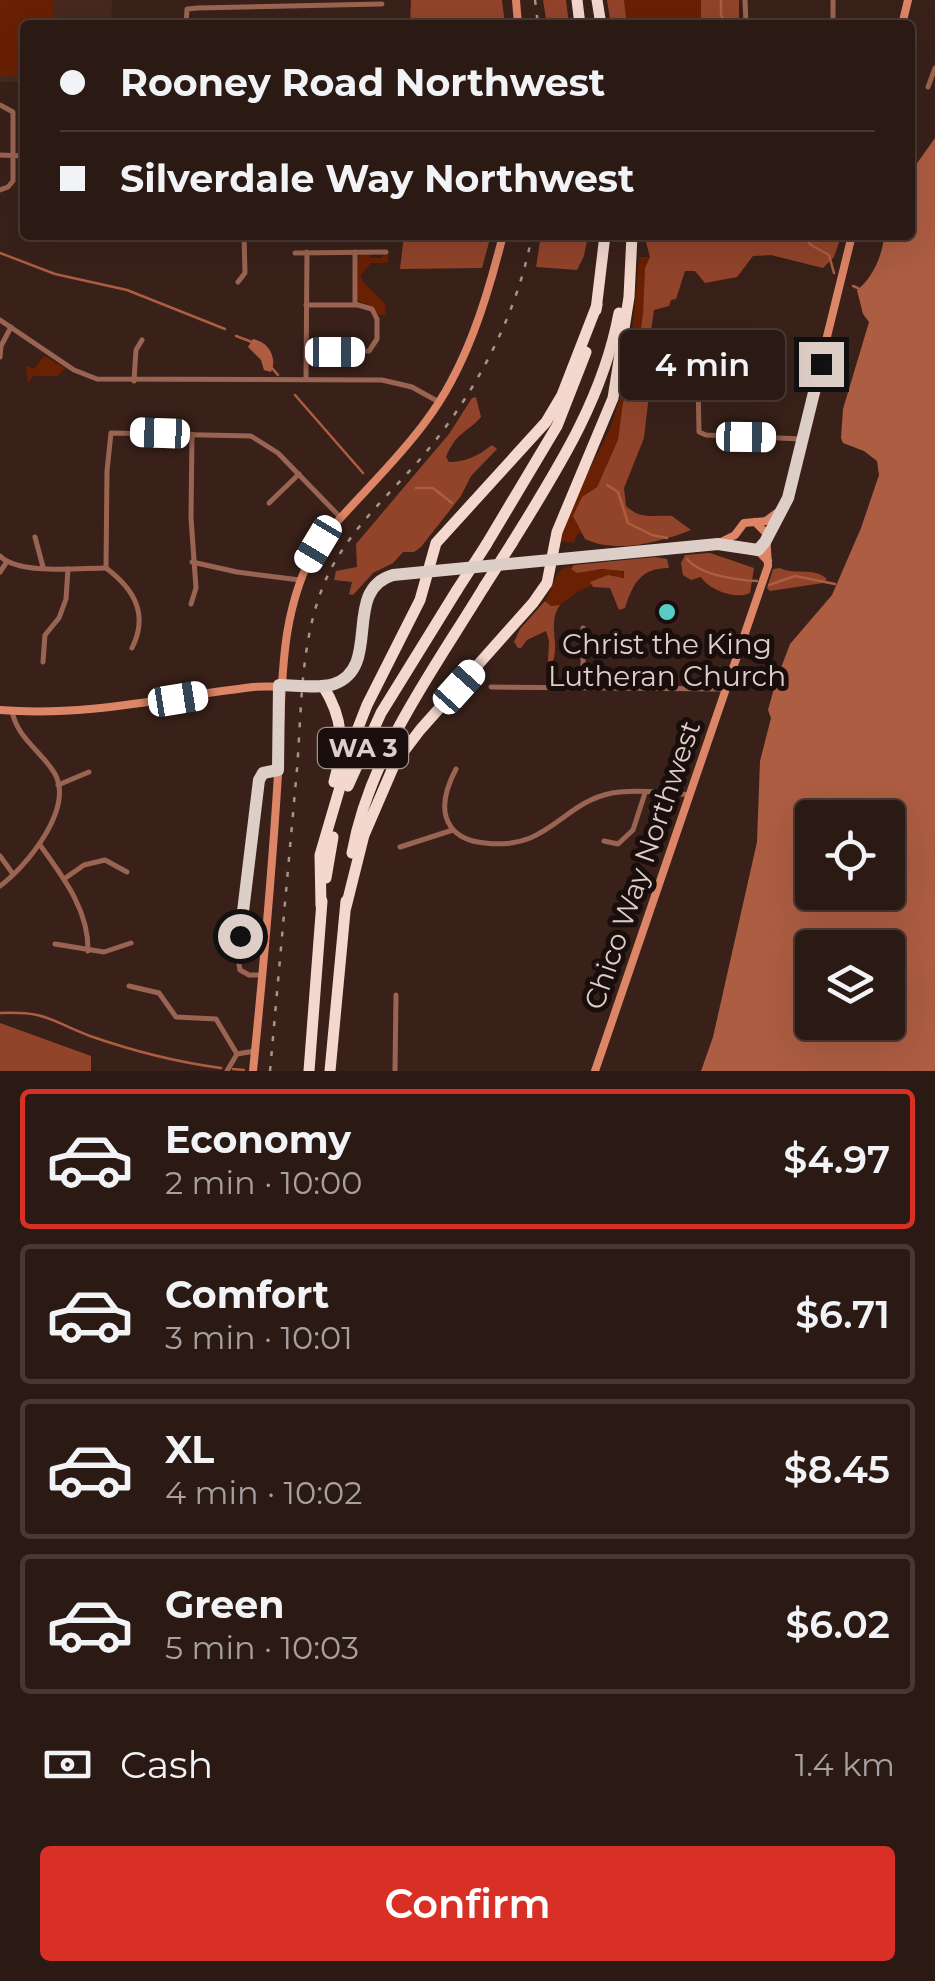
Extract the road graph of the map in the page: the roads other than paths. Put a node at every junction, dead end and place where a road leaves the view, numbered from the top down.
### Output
1 (382, 4) dead end
2 (186, 20) edge
3 (935, 68) edge
4 (928, 87) dead end
5 (0, 105) edge
6 (0, 156) edge
7 (14, 156) junction
8 (20, 156) edge
9 (0, 190) edge
10 (244, 240) edge
11 (501, 240) edge
12 (604, 240) edge
13 (629, 240) edge
14 (630, 240) edge
15 (851, 240) edge
16 (296, 252) dead end
17 (307, 252) junction
18 (355, 252) junction
19 (386, 252) dead end
20 (238, 282) dead end
21 (355, 305) junction
22 (306, 306) junction
23 (598, 306) junction
24 (0, 320) edge
25 (11, 327) junction
26 (142, 340) dead end
27 (306, 352) junction
28 (0, 357) edge
29 (134, 380) junction
30 (306, 380) junction
31 (698, 380) dead end
32 (439, 402) junction
33 (192, 434) junction
34 (802, 440) junction
35 (299, 474) junction
36 (270, 502) dead end
37 (785, 506) junction
38 (340, 517) junction
39 (755, 522) junction
40 (739, 528) junction
41 (35, 537) dead end
42 (766, 538) junction
43 (718, 544) junction
44 (748, 550) junction
45 (0, 556) edge
46 (553, 561) junction
47 (768, 561) junction
48 (192, 562) junction
49 (6, 563) junction
50 (44, 567) junction
51 (106, 568) junction
52 (68, 569) junction
53 (0, 572) edge
54 (428, 572) junction
55 (300, 580) junction
56 (191, 604) dead end
57 (584, 628) dead end
58 (132, 648) dead end
59 (43, 662) dead end
60 (279, 685) junction
61 (323, 686) junction
62 (583, 686) junction
63 (492, 687) dead end
64 (726, 689) junction
65 (0, 710) edge
66 (12, 711) junction
67 (456, 769) dead end
68 (278, 770) junction
69 (88, 772) dead end
70 (58, 785) junction
71 (645, 792) junction
72 (690, 795) junction
73 (453, 830) junction
74 (604, 841) dead end
75 (40, 845) junction
76 (400, 847) dead end
77 (320, 855) junction
78 (0, 856) edge
79 (127, 872) dead end
80 (13, 874) junction
81 (64, 879) junction
82 (0, 886) edge
83 (321, 906) junction
84 (346, 908) junction
85 (131, 943) dead end
86 (55, 944) dead end
87 (88, 951) junction
88 (262, 974) junction
89 (129, 986) dead end
90 (396, 995) dead end
91 (255, 1051) junction
92 (237, 1054) junction
93 (227, 1071) edge
94 (253, 1071) edge
95 (309, 1071) edge
96 (330, 1071) edge
97 (396, 1071) edge
98 (595, 1071) edge

1 - 2 street
3 - 4 street
5 - 7 street
6 - 7 street
7 - 8 street
7 - 9 street
10 - 20 street
11 - 32 main road
12 - 23 highway, WA 3
13 - 84 highway, WA 3, bridge
14 - 46 highway
15 - 34 main road
16 - 17 street
17 - 18 street
17 - 22 street
18 - 19 street
18 - 21 street
21 - 22 street
21 - 27 street
22 - 27 street
23 - 54 highway
23 - 83 highway, WA 3, bridge
24 - 25 street
25 - 28 street
25 - 29 street
26 - 29 street
27 - 30 street
29 - 30 street
30 - 32 street
31 - 34 street
32 - 38 main road
33 - 35 street
33 - 48 street
33 - 51 street
34 - 37 main road
35 - 36 street
35 - 38 street
37 - 39 main road
37 - 42 main road
38 - 55 main road
39 - 40 main road
39 - 42 main road
40 - 43 main road
40 - 44 main road
41 - 50 street
42 - 44 main road
42 - 47 main road, Chico Way Northwest
43 - 44 main road
43 - 46 main road
44 - 47 main road
45 - 49 street
46 - 54 main road
46 - 84 highway
47 - 64 main road, Chico Way Northwest
48 - 55 street
48 - 56 street
49 - 50 street
49 - 53 street
50 - 52 street
51 - 52 street
51 - 58 street
52 - 59 street
54 - 61 main road
54 - 77 highway
55 - 60 main road
57 - 62 street
60 - 61 main road
60 - 66 main road
60 - 68 main road
61 - 77 highway
62 - 63 street
62 - 64 street
64 - 72 main road, Chico Way Northwest
65 - 66 main road
66 - 70 street
67 - 73 street
68 - 88 main road
68 - 88 street
69 - 70 street
70 - 75 street
71 - 72 street
71 - 73 street
71 - 74 street
72 - 98 main road, Chico Way Northwest
73 - 76 street
75 - 80 street
75 - 81 street
77 - 83 highway
78 - 80 street
79 - 81 street
80 - 82 street
81 - 87 street
83 - 95 highway, WA 3
84 - 96 highway, WA 3
85 - 87 street
86 - 87 street
88 - 91 main road
89 - 92 street
90 - 97 street
91 - 92 street
91 - 94 main road
92 - 93 street

